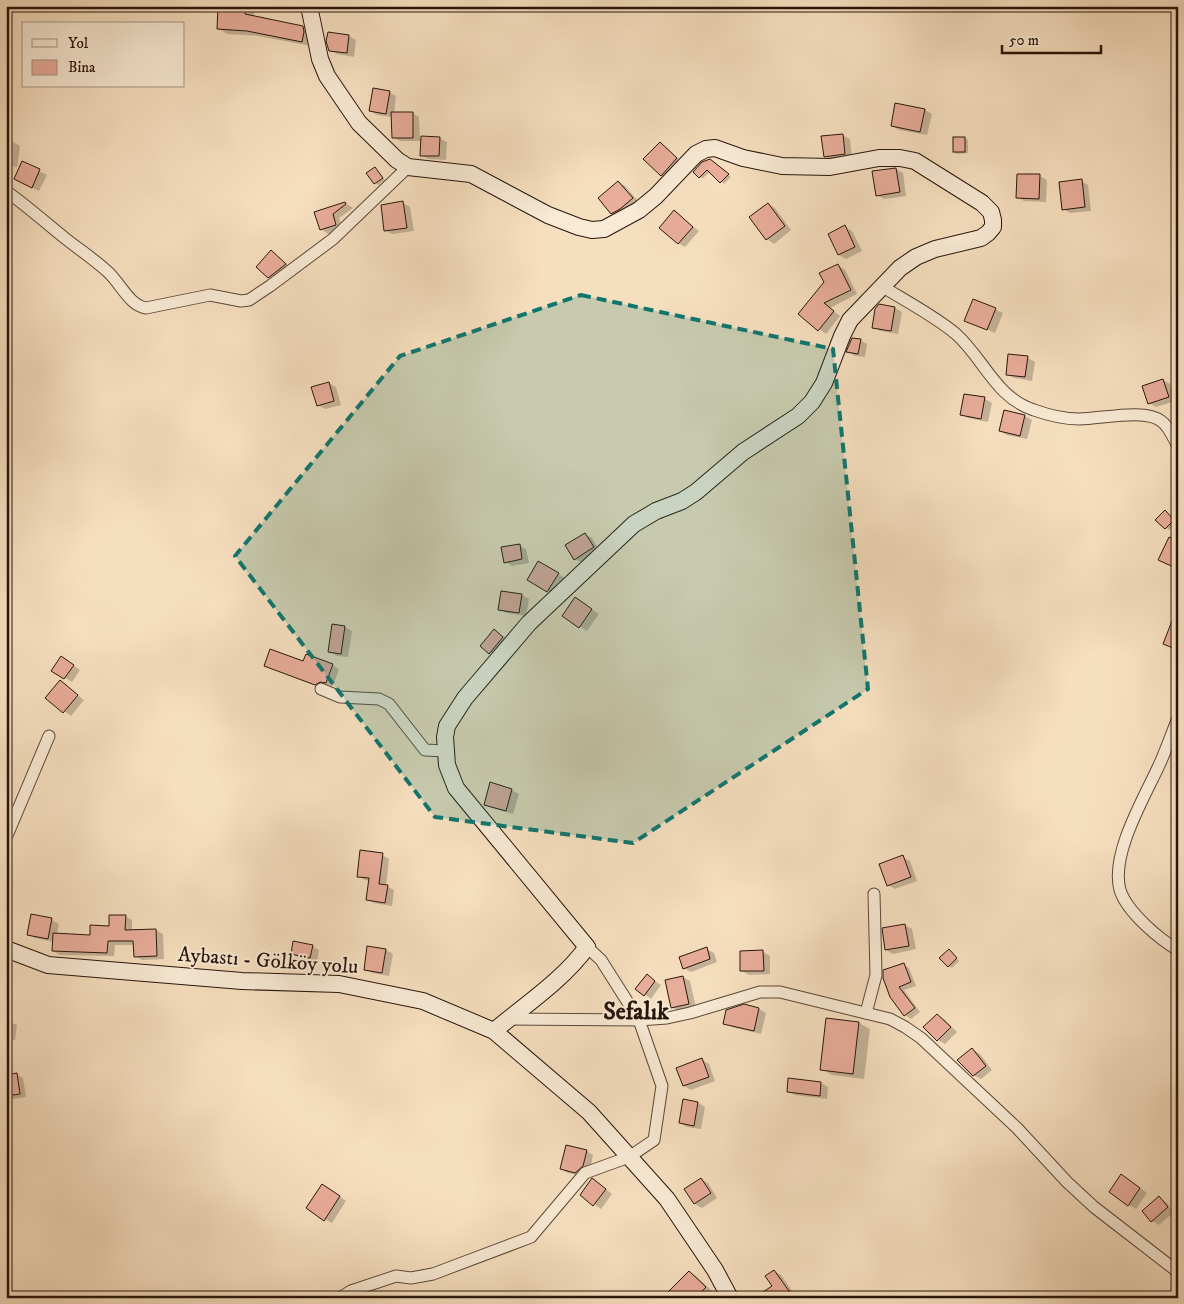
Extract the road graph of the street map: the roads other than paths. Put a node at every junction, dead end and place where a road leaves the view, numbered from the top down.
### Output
1 (309, 6) edge
2 (408, 167) junction
3 (6, 191) edge
4 (882, 287) junction
5 (1178, 446) edge
6 (321, 689) dead end
7 (1178, 718) edge
8 (49, 736) dead end
9 (446, 751) junction
10 (6, 838) edge
11 (874, 894) dead end
12 (587, 947) junction
13 (6, 949) edge
14 (1178, 950) edge
15 (866, 1013) junction
16 (508, 1019) junction
17 (639, 1020) junction
18 (494, 1031) junction
19 (629, 1156) junction
20 (1178, 1272) edge
21 (340, 1298) edge
22 (730, 1298) edge

1 - 2 street
2 - 3 street
2 - 4 street
4 - 5 street
4 - 9 street
6 - 9 street
7 - 14 street
8 - 10 street
9 - 12 street
11 - 15 street
12 - 16 street
12 - 17 street
13 - 18 street, Aybastı - Gölköy yolu
15 - 17 street
15 - 20 street
16 - 17 street
16 - 18 street
17 - 19 street
18 - 19 street, Aybastı - Gölköy yolu
19 - 21 street
19 - 22 street, Aybastı - Gölköy yolu

